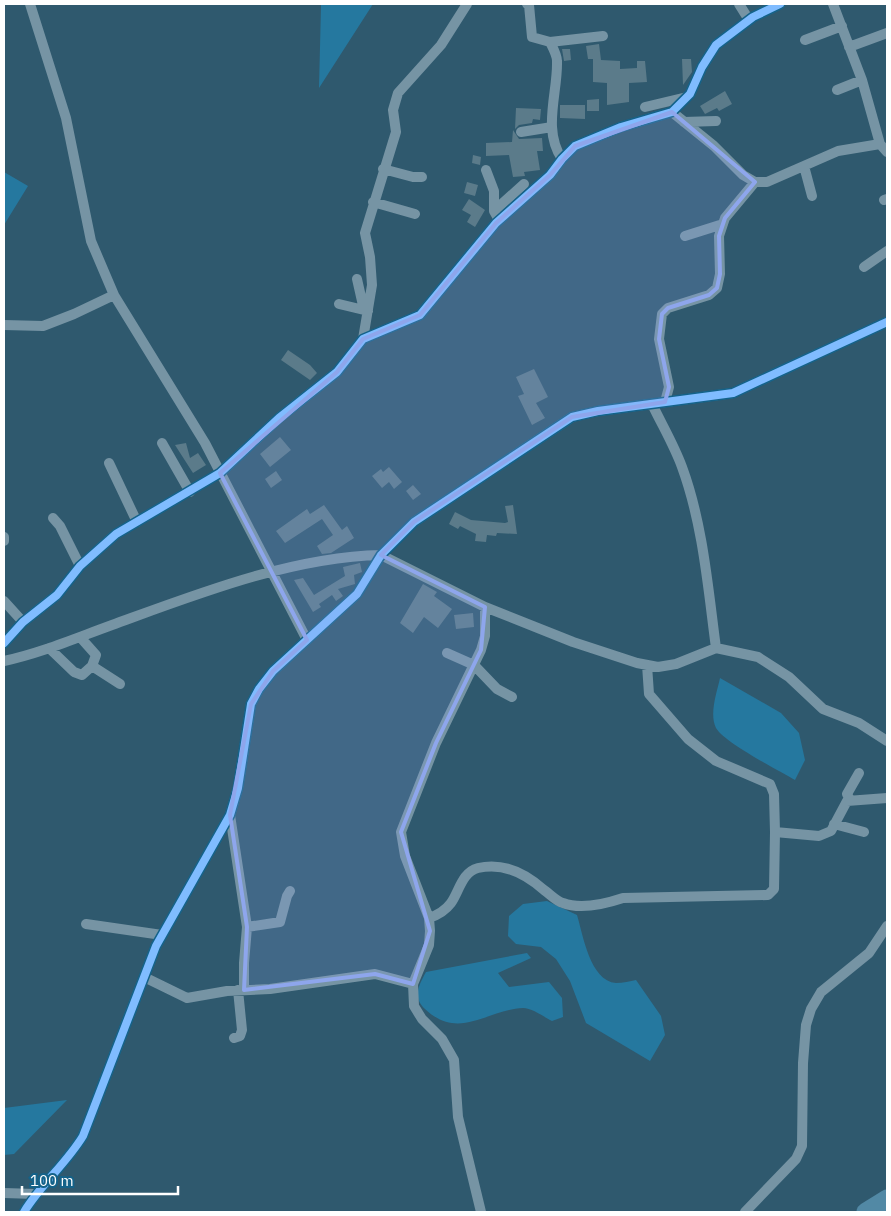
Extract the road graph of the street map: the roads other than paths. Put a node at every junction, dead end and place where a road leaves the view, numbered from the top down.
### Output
1 (30, 4) edge
2 (467, 4) edge
3 (527, 4) edge
4 (740, 4) edge
5 (780, 4) edge
6 (833, 4) edge
7 (748, 20) junction
8 (842, 26) junction
9 (887, 33) edge
10 (604, 36) dead end
11 (805, 40) dead end
12 (550, 42) junction
13 (849, 47) junction
14 (862, 80) junction
15 (837, 90) dead end
16 (687, 97) junction
17 (644, 107) dead end
18 (672, 112) junction
19 (716, 121) dead end
20 (684, 122) junction
21 (552, 127) junction
22 (521, 132) dead end
23 (880, 144) junction
24 (887, 152) edge
25 (562, 158) junction
26 (804, 166) junction
27 (383, 169) junction
28 (486, 170) dead end
29 (422, 177) dead end
30 (755, 182) junction
31 (524, 184) dead end
32 (812, 196) dead end
33 (373, 202) junction
34 (415, 214) dead end
35 (497, 216) junction
36 (723, 224) junction
37 (685, 236) dead end
38 (887, 251) edge
39 (864, 268) dead end
40 (356, 279) dead end
41 (114, 295) junction
42 (339, 304) dead end
43 (366, 310) junction
44 (887, 322) edge
45 (4, 325) edge
46 (363, 338) junction
47 (665, 402) junction
48 (652, 404) junction
49 (162, 443) dead end
50 (109, 463) dead end
51 (220, 473) junction
52 (190, 492) junction
53 (53, 518) dead end
54 (137, 522) junction
55 (381, 555) junction
56 (80, 566) junction
57 (271, 573) junction
58 (4, 601) edge
59 (485, 606) junction
60 (23, 622) junction
61 (80, 637) junction
62 (306, 640) junction
63 (4, 643) edge
64 (50, 648) junction
65 (716, 648) junction
66 (447, 653) dead end
67 (4, 661) edge
68 (474, 665) junction
69 (647, 665) junction
70 (92, 666) junction
71 (120, 684) dead end
72 (512, 697) dead end
73 (887, 741) edge
74 (859, 773) dead end
75 (887, 798) edge
76 (850, 800) junction
77 (230, 815) junction
78 (834, 824) junction
79 (775, 832) junction
80 (864, 832) dead end
81 (290, 891) dead end
82 (429, 918) junction
83 (86, 924) dead end
84 (887, 926) edge
85 (247, 927) junction
86 (162, 935) junction
87 (144, 977) junction
88 (413, 984) junction
89 (241, 990) junction
90 (234, 1038) dead end
91 (4, 1193) edge
92 (35, 1194) junction
93 (24, 1212) edge
94 (481, 1212) edge
95 (744, 1212) edge

1 - 41 street
2 - 27 street
3 - 12 street
4 - 7 street
5 - 7 street
6 - 8 street
7 - 16 street
8 - 11 street
8 - 13 street
9 - 13 street
10 - 12 street
12 - 21 street
13 - 14 street
14 - 15 street
14 - 23 street
16 - 17 street
16 - 18 street
18 - 20 street
18 - 25 street
19 - 20 street
20 - 30 street
21 - 22 street
21 - 25 street
23 - 24 street
23 - 26 street
25 - 35 street
26 - 30 street
26 - 32 street
27 - 29 street
27 - 33 street
28 - 35 street
30 - 36 street
31 - 35 street
33 - 34 street
33 - 43 street
35 - 46 street
36 - 37 street
36 - 47 street
38 - 39 street
40 - 43 street
41 - 45 street
41 - 51 street
42 - 43 street
43 - 46 street
44 - 47 street
46 - 51 street
47 - 48 street
48 - 55 street
48 - 65 street
49 - 52 street
50 - 54 street
51 - 52 street
51 - 57 street
52 - 54 street
53 - 56 street
54 - 56 street
55 - 57 street
55 - 59 street
55 - 62 street
56 - 60 street
57 - 61 street
57 - 62 street
58 - 60 street
59 - 68 street
59 - 69 street
60 - 63 street
61 - 64 street
61 - 70 street
62 - 77 street
64 - 67 street
64 - 70 street
65 - 69 street
65 - 73 street
66 - 68 street
68 - 72 street
68 - 82 street
69 - 79 street
70 - 71 street
74 - 76 street
75 - 76 street
76 - 78 street
77 - 85 street
77 - 86 street
78 - 79 street
78 - 80 street
79 - 82 street
81 - 85 street
82 - 88 street
83 - 86 street
84 - 95 street
85 - 89 street
86 - 87 street
87 - 89 street
87 - 92 street
88 - 89 street
88 - 94 street
89 - 90 street
91 - 92 street
92 - 93 street

